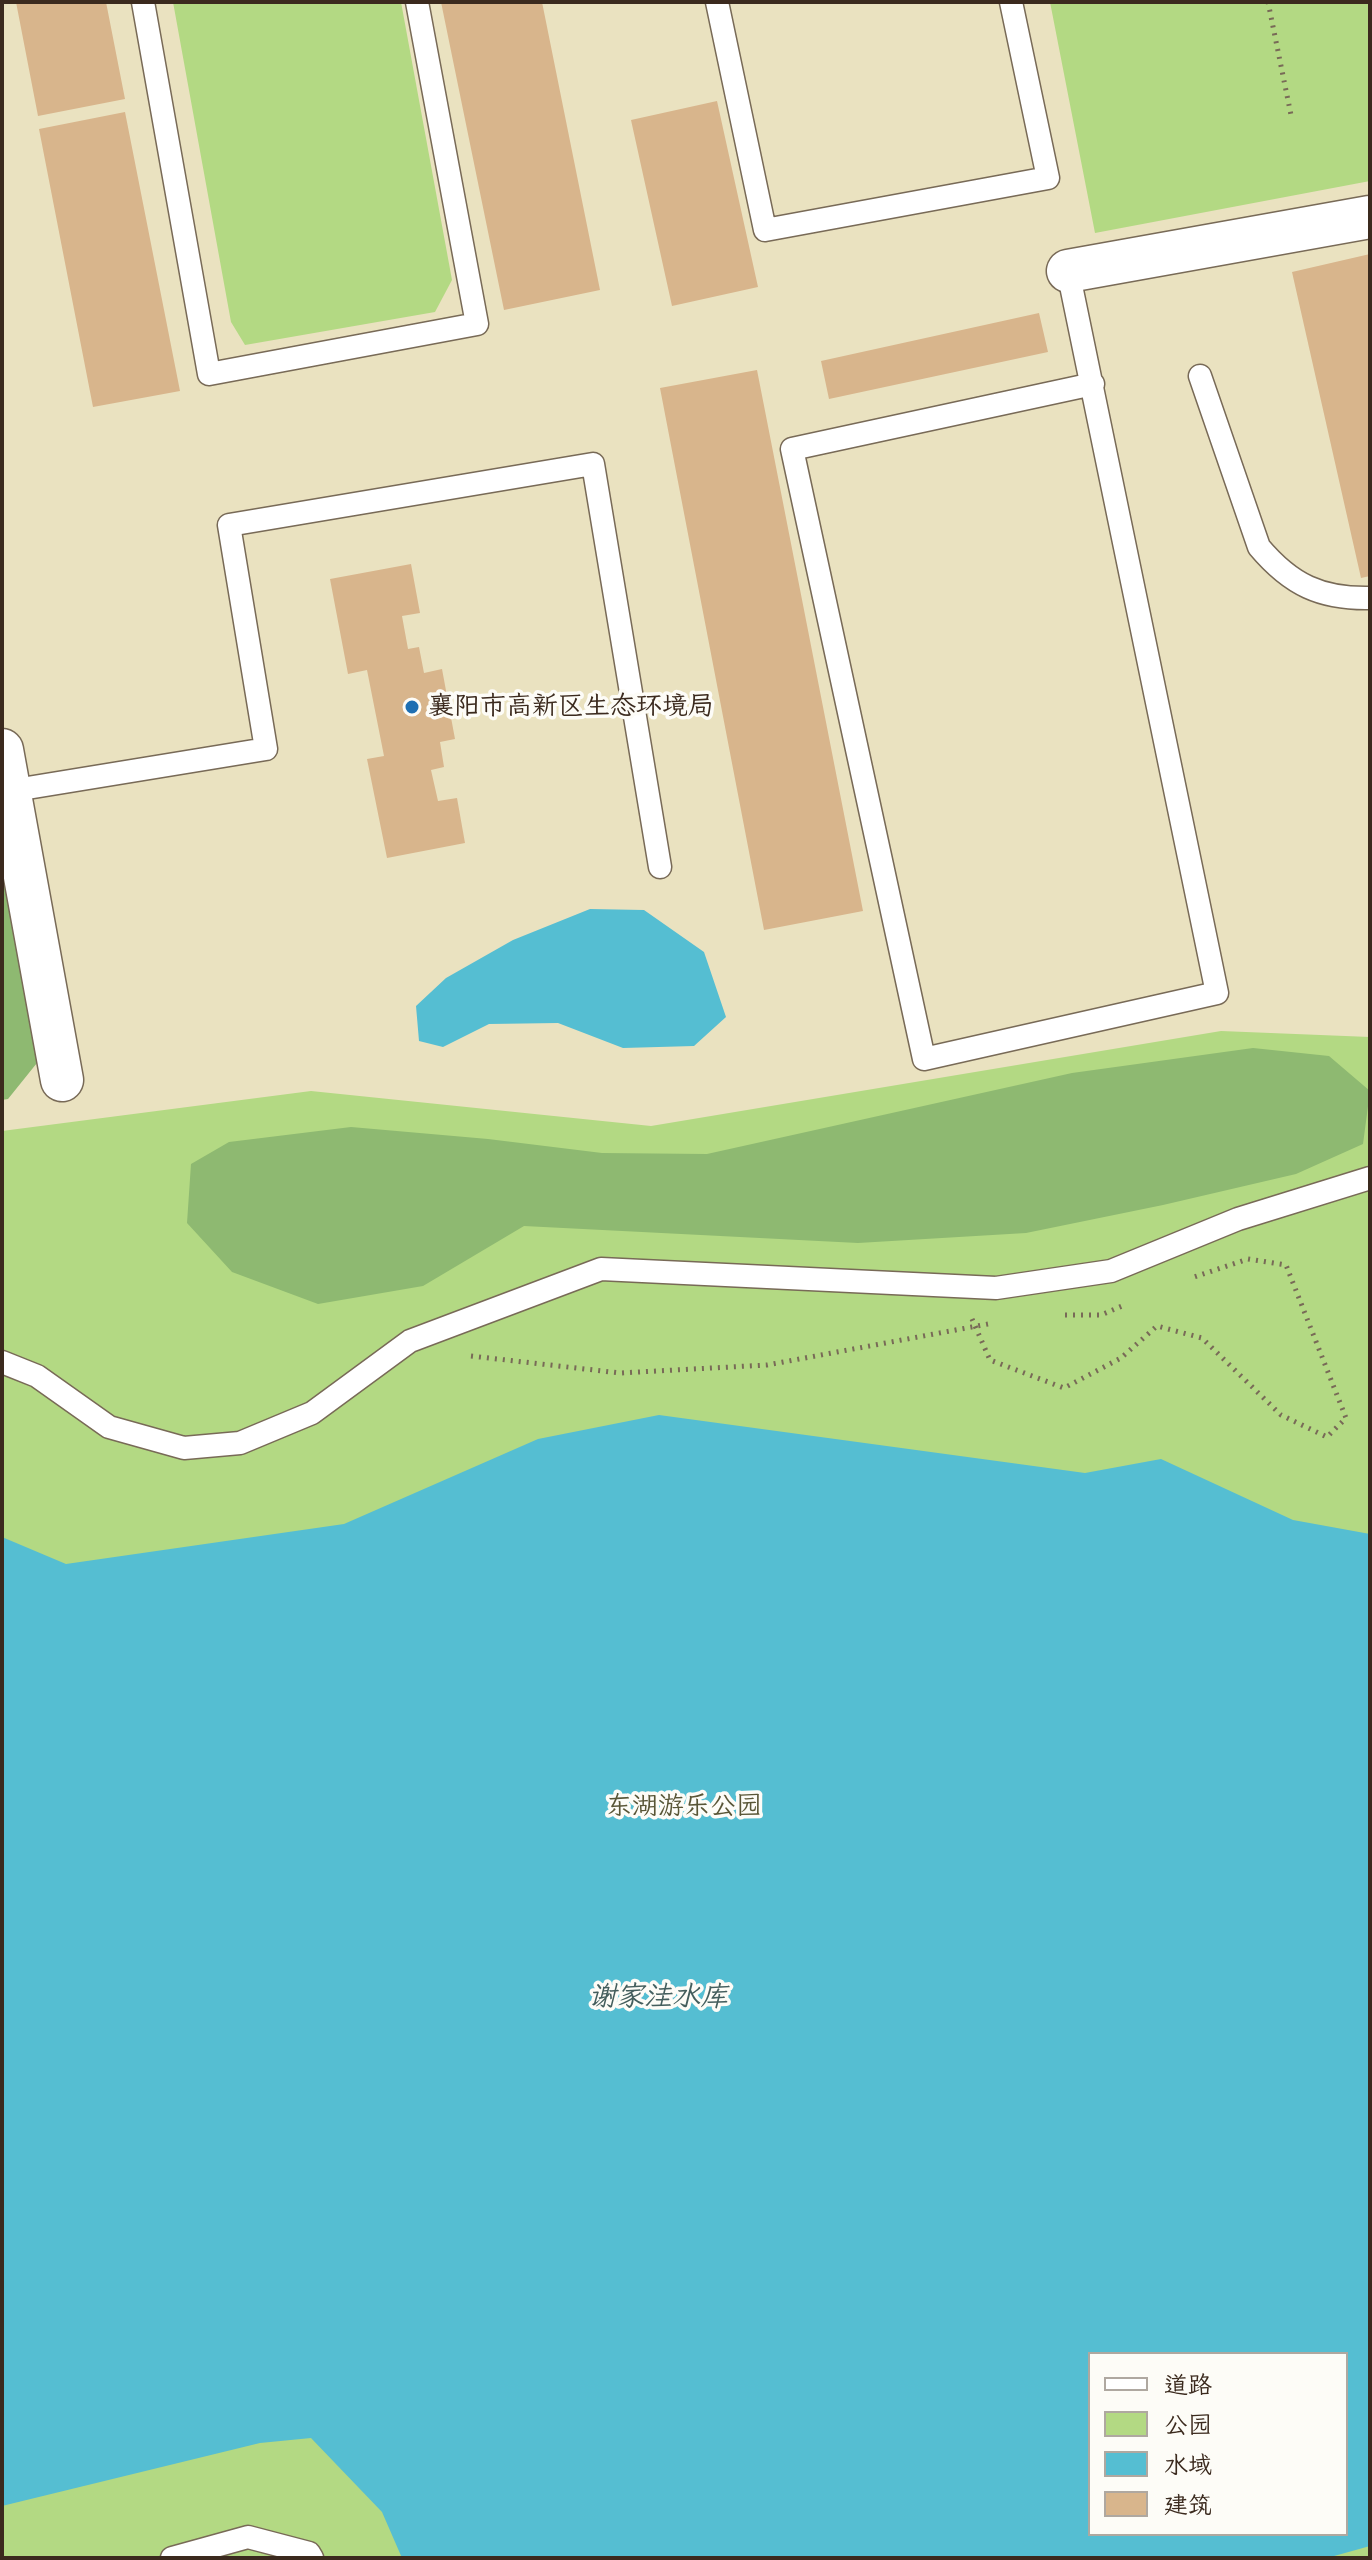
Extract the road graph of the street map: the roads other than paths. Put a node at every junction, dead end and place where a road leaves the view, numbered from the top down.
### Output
1 (143, 2) edge
2 (417, 2) edge
3 (717, 2) edge
4 (1011, 2) edge
5 (1370, 217) edge
6 (1068, 271) joint
7 (1200, 376) dead end
8 (1093, 384) junction
9 (1370, 598) edge
10 (2, 750) edge
11 (9, 791) junction
12 (660, 867) dead end
13 (62, 1080) dead end
14 (1370, 1178) edge
15 (2, 1362) edge
16 (172, 2558) edge
17 (312, 2558) edge

1 - 2 lane
3 - 4 lane
5 - 6 street
6 - 8 lane
7 - 9 lane
8 - 8 lane
10 - 11 street
11 - 12 lane
11 - 13 street
14 - 15 lane
16 - 17 lane

